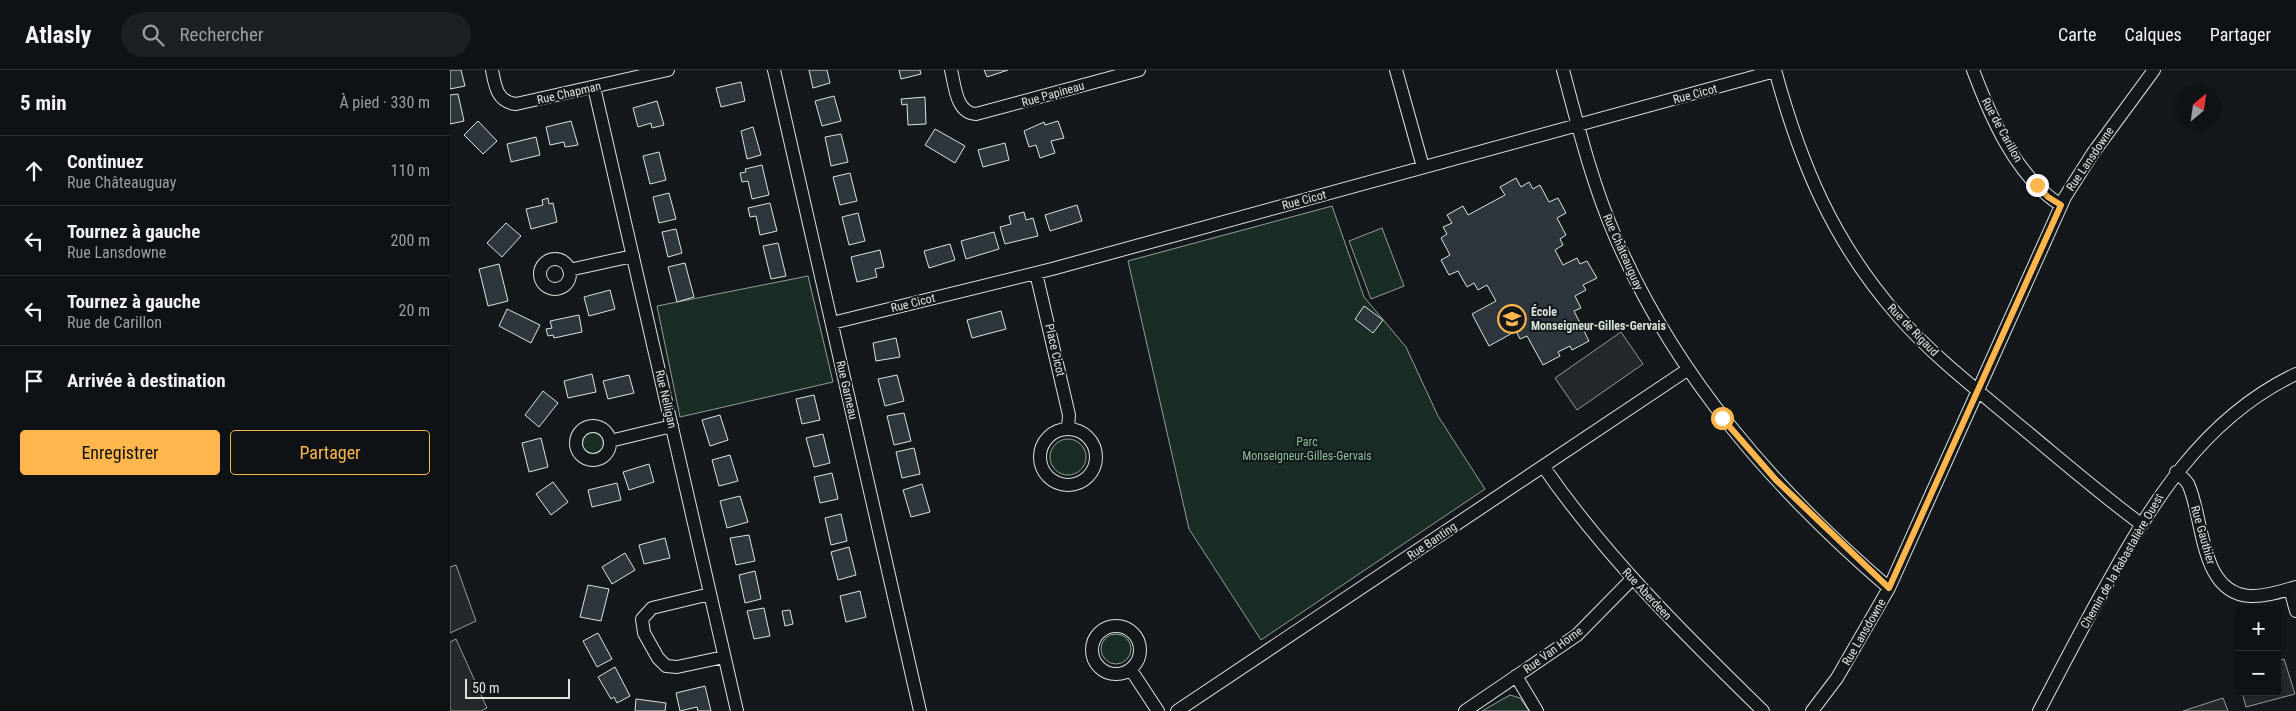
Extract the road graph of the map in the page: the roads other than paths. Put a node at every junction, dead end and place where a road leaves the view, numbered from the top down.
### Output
1 (492, 70) edge
2 (668, 70) edge
3 (774, 70) edge
4 (951, 70) edge
5 (1139, 70) edge
6 (1396, 70) edge
7 (1563, 70) edge
8 (1973, 70) edge
9 (2154, 70) edge
10 (1775, 71) edge
11 (594, 87) junction
12 (1578, 126) junction
13 (1423, 167) junction
14 (2061, 205) junction
15 (633, 256) junction
16 (569, 270) dead end
17 (1036, 272) junction
18 (832, 323) junction
19 (1687, 370) junction
20 (2296, 374) edge
21 (1977, 390) junction
22 (672, 426) junction
23 (1068, 428) junction
24 (610, 441) dead end
25 (1543, 466) junction
26 (2176, 472) junction
27 (2141, 524) junction
28 (1632, 579) junction
29 (1889, 588) junction
30 (2293, 588) edge
31 (710, 594) junction
32 (2296, 611) edge
33 (724, 657) junction
34 (1131, 670) dead end
35 (1516, 676) junction
36 (737, 711) edge
37 (920, 711) edge
38 (1158, 711) edge
39 (1177, 711) edge
40 (1465, 711) edge
41 (1537, 711) edge
42 (1763, 711) edge
43 (1812, 711) edge
44 (2039, 711) edge

1 - 11 street, Rue Chapman
2 - 11 street, Rue Chapman
3 - 18 street, Rue Garneau
4 - 5 street, Rue Papineau
6 - 13 street
7 - 12 street, Rue Châteauguay
8 - 14 street, Rue de Carillon
9 - 14 street, Rue Lansdowne
10 - 12 street, Rue Cicot
10 - 21 street, Rue de Rigaud
11 - 15 street, Rue Nelligan
12 - 13 street, Rue Cicot
12 - 19 street, Rue Châteauguay
13 - 17 street, Rue Cicot
14 - 21 street, Rue Lansdowne
15 - 16 street
15 - 22 street, Rue Nelligan
17 - 18 street, Rue Cicot
17 - 23 street, Place Cicot
18 - 37 street, Rue Garneau
19 - 25 street, Rue Banting
19 - 29 street, Rue Châteauguay
20 - 26 street, Chemin de la Rabastalière Ouest
21 - 27 street, Rue de Rigaud
21 - 29 street, Rue Lansdowne
22 - 24 street
22 - 31 street, Rue Nelligan
23 - 23 street
25 - 28 street, Rue Aberdeen
25 - 39 street, Rue Banting
26 - 27 street, Chemin de la Rabastalière Ouest
26 - 30 street, Rue Gauthier
27 - 44 street, Chemin de la Rabastalière Ouest
28 - 35 street, Rue Van Horne
28 - 42 street, Rue Aberdeen
29 - 43 street, Rue Lansdowne
30 - 32 street
31 - 33 street, Rue Nelligan
31 - 33 street
33 - 36 street, Rue Nelligan
34 - 38 street
35 - 40 street, Rue Van Horne
35 - 41 street

